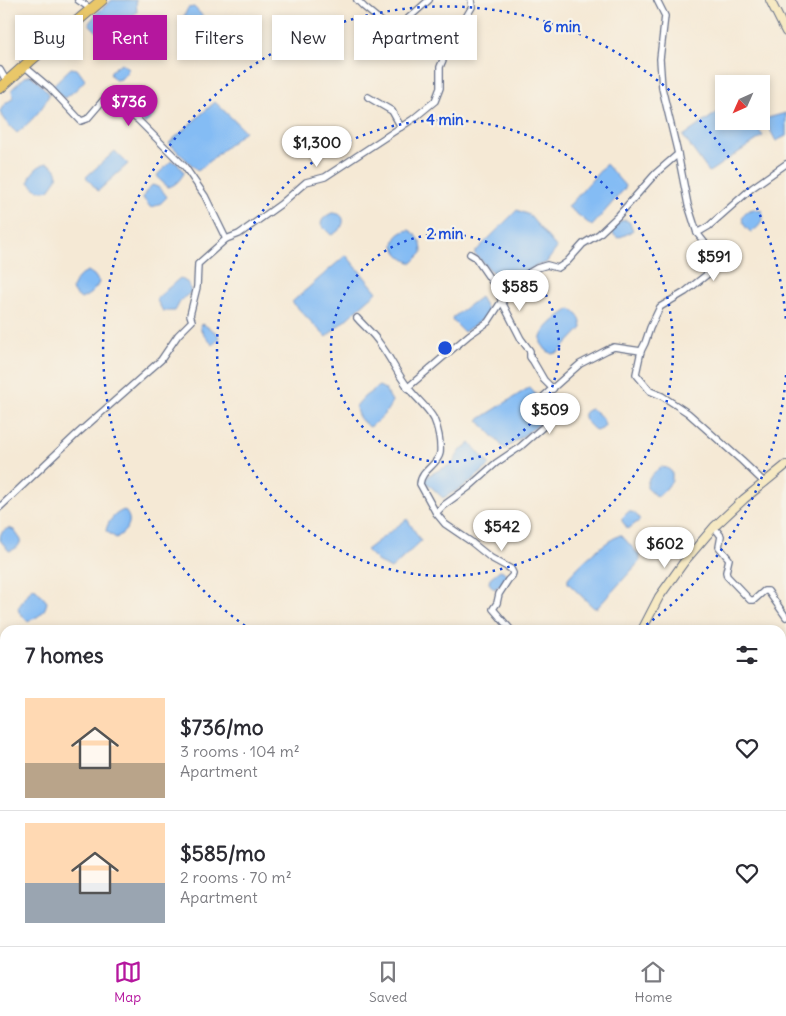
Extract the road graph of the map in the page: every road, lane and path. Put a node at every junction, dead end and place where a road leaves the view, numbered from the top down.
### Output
1 (78, 0) edge
2 (102, 0) edge
3 (358, 0) edge
4 (429, 0) edge
5 (471, 0) edge
6 (657, 0) edge
7 (770, 0) edge
8 (91, 10) junction
9 (374, 15) edge
10 (412, 15) edge
11 (786, 32) edge
12 (24, 66) junction
13 (0, 70) edge
14 (3, 85) edge
15 (368, 97) dead end
16 (401, 126) junction
17 (678, 154) junction
18 (786, 164) edge
19 (697, 233) junction
20 (226, 239) junction
21 (470, 254) dead end
22 (502, 302) junction
23 (357, 318) dead end
24 (641, 351) junction
25 (408, 388) junction
26 (553, 389) junction
27 (786, 465) edge
28 (765, 483) junction
29 (0, 507) edge
30 (436, 513) junction
31 (714, 527) junction
32 (786, 617) edge
33 (507, 625) edge
34 (644, 625) edge

1 - 8 street
2 - 8 highway
3 - 9 street
4 - 10 street
5 - 16 street
6 - 17 street
7 - 11 street
8 - 12 highway
12 - 14 highway
12 - 20 street
13 - 14 street
15 - 16 street
16 - 20 street
17 - 19 street
17 - 22 street
18 - 19 street
19 - 24 street
20 - 29 street
21 - 22 street
22 - 25 street
22 - 26 street
23 - 25 street
24 - 26 street
24 - 28 street
25 - 30 street
26 - 30 street
27 - 28 street
28 - 31 street
30 - 33 street
31 - 32 street
31 - 34 street

